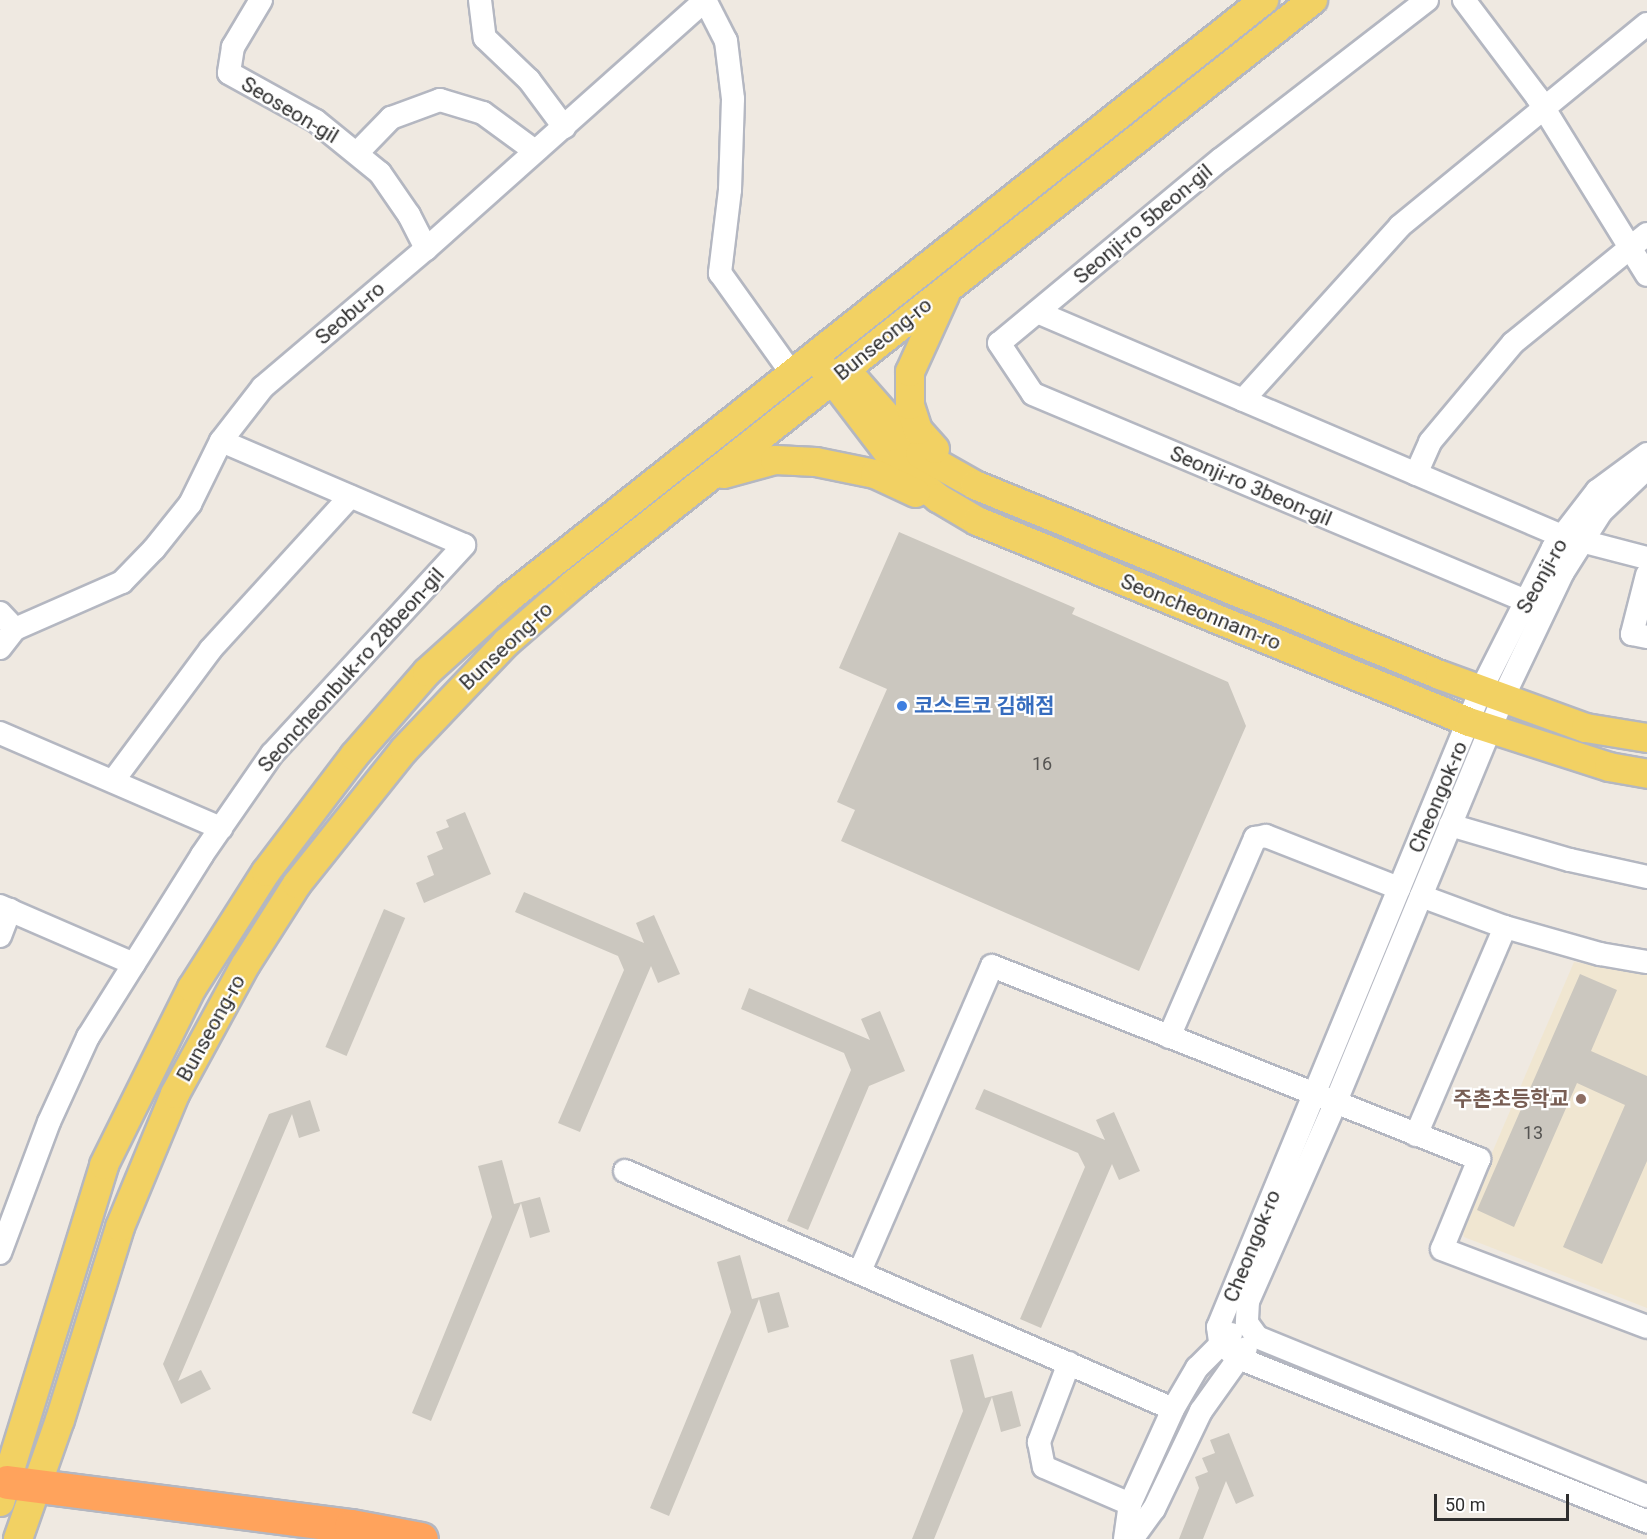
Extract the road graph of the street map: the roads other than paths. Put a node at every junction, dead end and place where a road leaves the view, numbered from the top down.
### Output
1 (261, 0) edge
2 (480, 0) edge
3 (705, 0) edge
4 (1313, 0) edge
5 (1428, 0) edge
6 (1464, 0) edge
7 (1251, 5) edge
8 (1647, 24) edge
9 (1543, 106) junction
10 (564, 127) junction
11 (536, 151) junction
12 (357, 153) junction
13 (1639, 241) edge
14 (426, 249) junction
15 (1647, 275) edge
16 (950, 286) junction
17 (1037, 312) junction
18 (999, 343) joint
19 (822, 351) junction
20 (792, 374) junction
21 (839, 375) junction
22 (1243, 400) junction
23 (220, 441) junction
24 (1647, 454) edge
25 (1647, 468) edge
26 (1416, 474) junction
27 (958, 476) junction
28 (710, 477) junction
29 (350, 497) junction
30 (977, 520) junction
31 (1572, 539) junction
32 (1647, 558) edge
33 (1647, 574) edge
34 (1526, 601) junction
35 (7, 621) edge
36 (1647, 637) edge
37 (0, 648) edge
38 (1492, 694) junction
39 (1479, 725) junction
40 (0, 733) edge
41 (1647, 738) edge
42 (1647, 774) edge
43 (113, 781) junction
44 (1450, 825) junction
45 (221, 828) junction
46 (1647, 877) edge
47 (1410, 892) junction
48 (5, 908) edge
49 (1504, 927) junction
50 (0, 936) edge
51 (1647, 962) edge
52 (134, 964) junction
53 (1168, 1037) junction
54 (1313, 1095) junction
55 (1335, 1104) junction
56 (1416, 1135) junction
57 (625, 1171) dead end
58 (0, 1253) edge
59 (860, 1271) junction
60 (1647, 1327) edge
61 (1252, 1330) junction
62 (1228, 1350) junction
63 (1069, 1363) junction
64 (1173, 1409) junction
65 (9, 1485) edge
66 (1647, 1496) edge
67 (1130, 1504) junction
68 (1647, 1521) edge
69 (18, 1539) edge
70 (421, 1539) edge
71 (1125, 1539) edge
72 (1132, 1539) edge

1 - 12 street, Seoseon-gil
2 - 10 street
3 - 10 street, Seobu-ro
3 - 20 street
4 - 16 main road, Bunseong-ro
5 - 17 street, Seonji-ro 5beon-gil
6 - 9 street
7 - 19 main road, Bunseong-ro
8 - 9 street
9 - 13 street
9 - 22 street
10 - 11 street, Seobu-ro
11 - 12 street, Seoseon-gil
11 - 14 street, Seobu-ro
12 - 14 street, Seoseon-gil
13 - 15 street
13 - 26 street
14 - 23 street, Seobu-ro
16 - 21 main road, Bunseong-ro
16 - 27 main road
17 - 18 street, Seonji-ro 5beon-gil
17 - 22 street
18 - 34 street, Seonji-ro 3beon-gil
19 - 20 main road, Bunseong-ro
19 - 21 main road, Seoncheonnam-ro
20 - 65 main road, Bunseong-ro
21 - 27 main road, Seoncheonnam-ro
21 - 28 main road, Bunseong-ro
21 - 30 main road, Seoncheonnam-ro
22 - 26 street
23 - 29 street
23 - 35 street, Seobu-ro
24 - 31 street, Seonji-ro
25 - 31 street, Seonji-ro
26 - 31 street
27 - 38 main road, Seoncheonnam-ro
28 - 30 main road
28 - 65 main road, Bunseong-ro
29 - 43 street
29 - 45 street, Seoncheonbuk-ro 28beon-gil
30 - 39 main road, Seoncheonnam-ro
31 - 32 street
31 - 34 street, Seonji-ro
31 - 38 street, Seonji-ro
33 - 36 street
34 - 38 street, Seonji-ro
35 - 37 street
38 - 39 street, Seonji-ro
38 - 41 main road, Seoncheonnam-ro
39 - 42 main road, Seoncheonnam-ro
39 - 44 street, Cheongok-ro
39 - 47 street, Cheongok-ro
40 - 43 street
43 - 45 street
44 - 46 street
44 - 47 street, Cheongok-ro
45 - 52 street, Seoncheonbuk-ro 28beon-gil
47 - 49 street
47 - 53 street
47 - 54 street, Cheongok-ro
47 - 55 street, Cheongok-ro
48 - 50 street
48 - 52 street
49 - 51 street
49 - 56 street
52 - 58 street, Seoncheonbuk-ro 28beon-gil
53 - 54 street
53 - 59 street
54 - 55 street
54 - 62 street, Cheongok-ro
55 - 56 street
55 - 61 street, Cheongok-ro
56 - 60 street
57 - 59 street
59 - 63 street
61 - 62 street
61 - 66 street
62 - 64 street
62 - 68 street
62 - 72 street
63 - 64 street
63 - 67 street
64 - 67 street
65 - 69 main road, Bunseong-ro
65 - 70 highway
67 - 71 street

